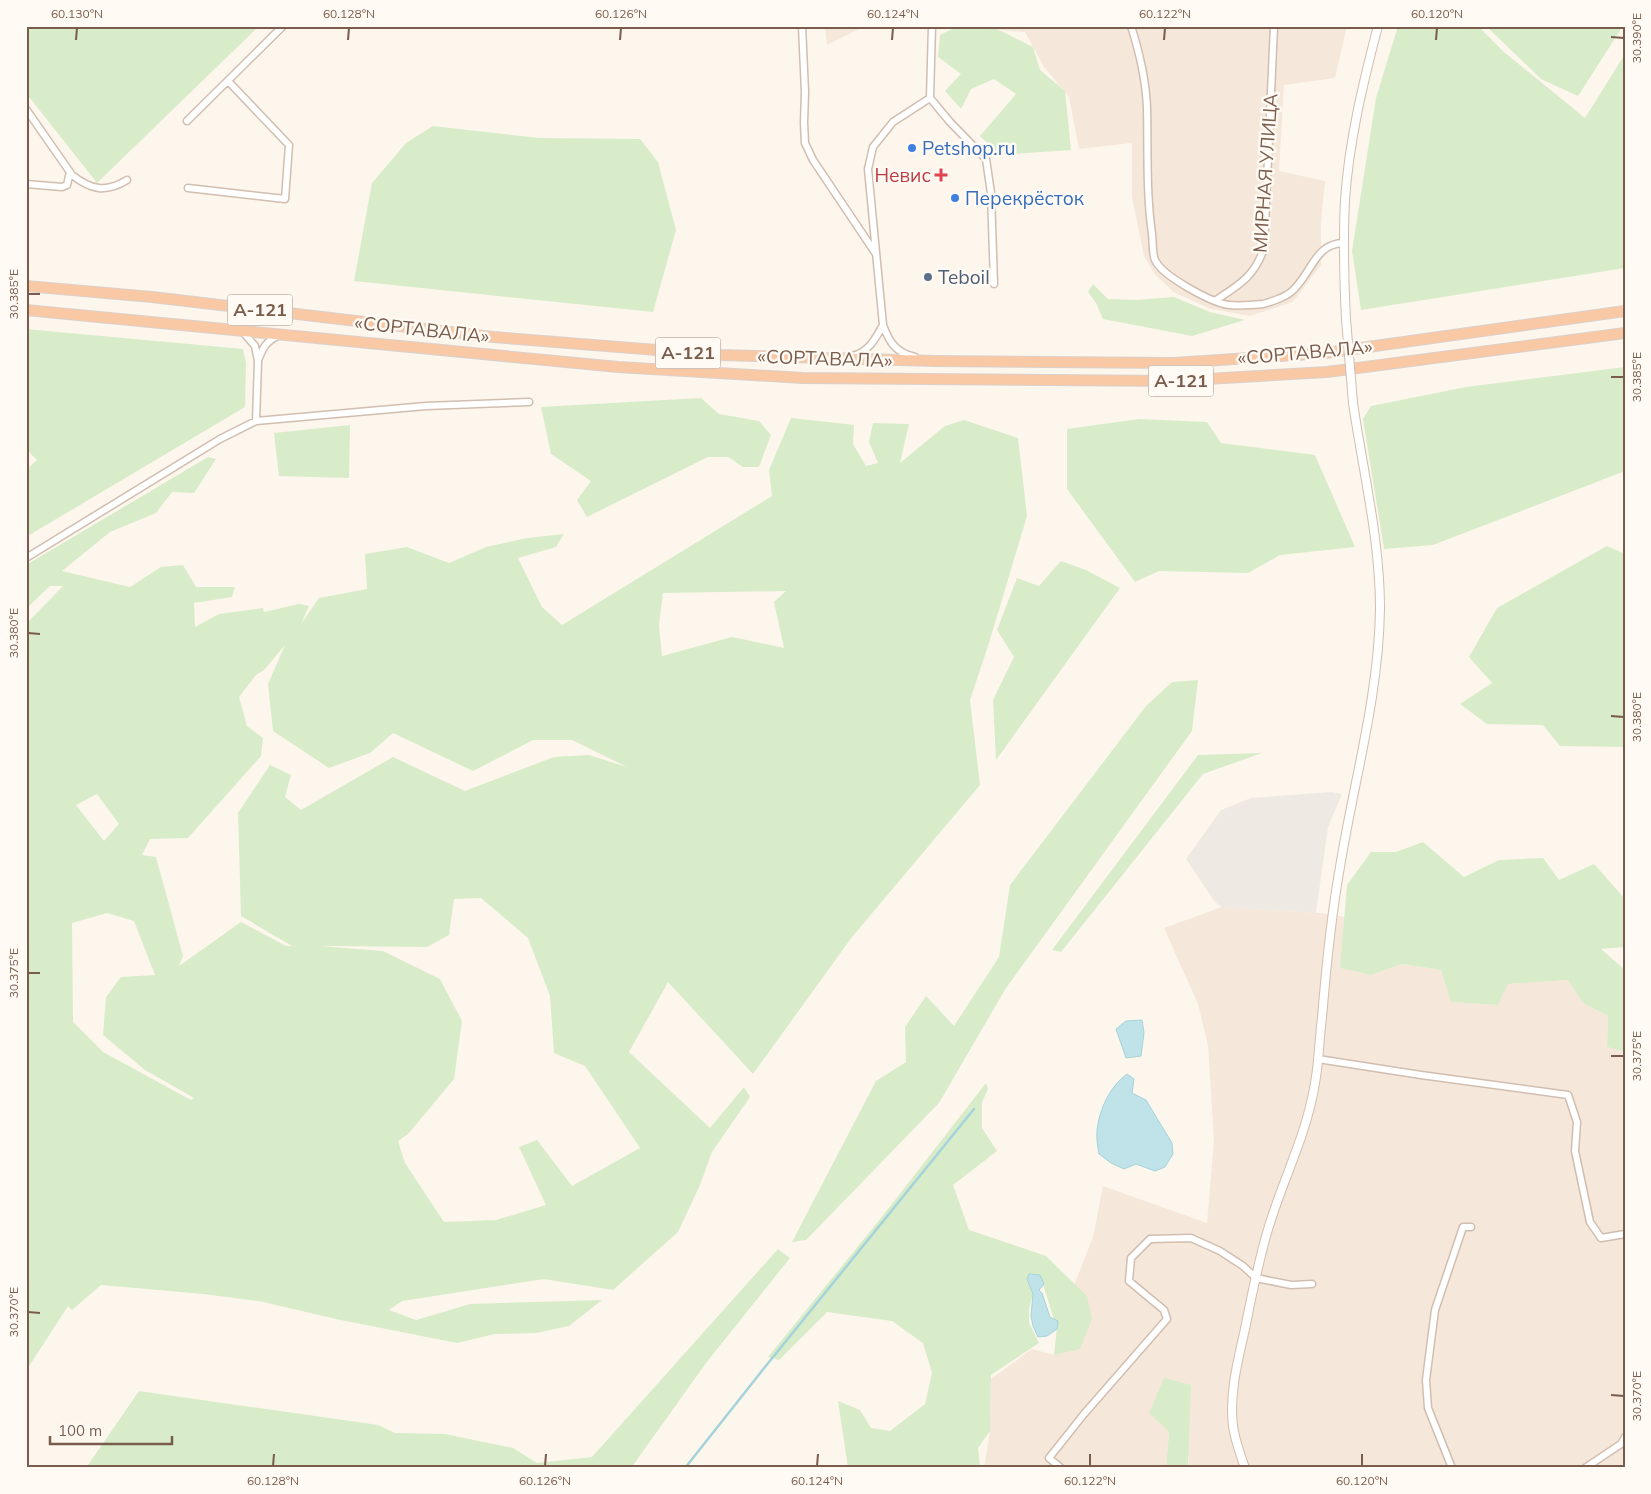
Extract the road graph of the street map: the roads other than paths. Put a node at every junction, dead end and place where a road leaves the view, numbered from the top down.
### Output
1 (283, 26) edge
2 (802, 26) edge
3 (931, 26) edge
4 (1131, 26) edge
5 (1274, 26) edge
6 (1378, 26) edge
7 (228, 81) junction
8 (930, 98) junction
9 (26, 109) edge
10 (188, 121) dead end
11 (70, 172) junction
12 (127, 180) dead end
13 (26, 184) edge
14 (188, 188) dead end
15 (1344, 243) junction
16 (876, 255) junction
17 (994, 284) dead end
18 (26, 286) edge
19 (1216, 300) junction
20 (26, 310) edge
21 (1625, 312) edge
22 (883, 324) junction
23 (242, 331) junction
24 (1625, 333) edge
25 (280, 335) junction
26 (826, 358) junction
27 (258, 361) junction
28 (935, 361) junction
29 (529, 402) dead end
30 (256, 421) junction
31 (26, 558) edge
32 (1318, 1059) junction
33 (1471, 1227) dead end
34 (1625, 1234) edge
35 (1256, 1278) junction
36 (1312, 1284) dead end
37 (1625, 1438) edge
38 (1061, 1468) edge
39 (1245, 1468) edge
40 (1452, 1468) edge
41 (1585, 1468) edge

1 - 7 street
2 - 16 street
3 - 8 street
4 - 19 street
5 - 19 street, МИРНАЯ УЛИЦА
6 - 15 street
7 - 10 street
7 - 14 street
8 - 16 street
8 - 17 street
9 - 11 street
11 - 12 street
11 - 13 street
15 - 19 street
15 - 32 street, bridge
16 - 22 street
18 - 26 highway, «СОРТАВАЛА» / А-121
20 - 23 highway, «СОРТАВАЛА» / А-121
21 - 28 highway, «СОРТАВАЛА» / А-121
22 - 26 street
22 - 28 street
23 - 25 highway, «СОРТАВАЛА» / А-121
23 - 27 street
24 - 25 highway, «СОРТАВАЛА» / А-121
25 - 27 street
26 - 28 highway, «СОРТАВАЛА» / А-121
27 - 30 street
29 - 30 street
30 - 31 street
32 - 34 street
32 - 35 street
33 - 40 street
35 - 36 street
35 - 38 street
35 - 39 street
37 - 41 street

